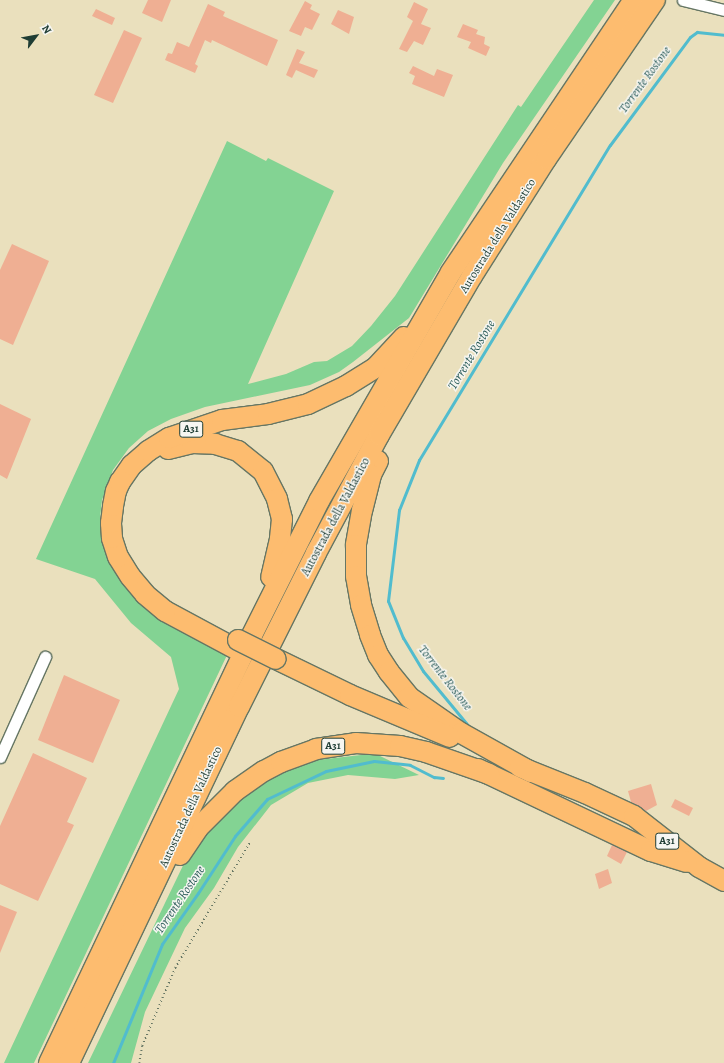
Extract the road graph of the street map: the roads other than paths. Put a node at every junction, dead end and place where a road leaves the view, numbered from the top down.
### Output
1 (634, 0) edge
2 (655, 0) edge
3 (683, 0) edge
4 (724, 10) edge
5 (450, 272) junction
6 (472, 276) junction
7 (241, 641) junction
8 (45, 657) dead end
9 (274, 663) junction
10 (2, 745) edge
11 (0, 757) edge
12 (531, 772) junction
13 (489, 774) junction
14 (699, 867) junction
15 (724, 882) edge
16 (49, 1063) edge
17 (69, 1063) edge
18 (78, 1063) edge

1 - 5 highway, Autostrada della Valdastico
2 - 6 highway, Autostrada della Valdastico
3 - 4 street
5 - 7 highway, Autostrada della Valdastico
5 - 7 highway, A31
6 - 12 highway, A31
6 - 17 highway, Autostrada della Valdastico
7 - 7 highway, A31
7 - 9 highway, A31, bridge
7 - 16 highway, Autostrada della Valdastico
8 - 10 street
9 - 12 highway, A31
9 - 13 highway, A31
10 - 11 street
12 - 14 highway, A31
13 - 14 highway, A31
13 - 18 highway, A31
14 - 15 highway, A31

